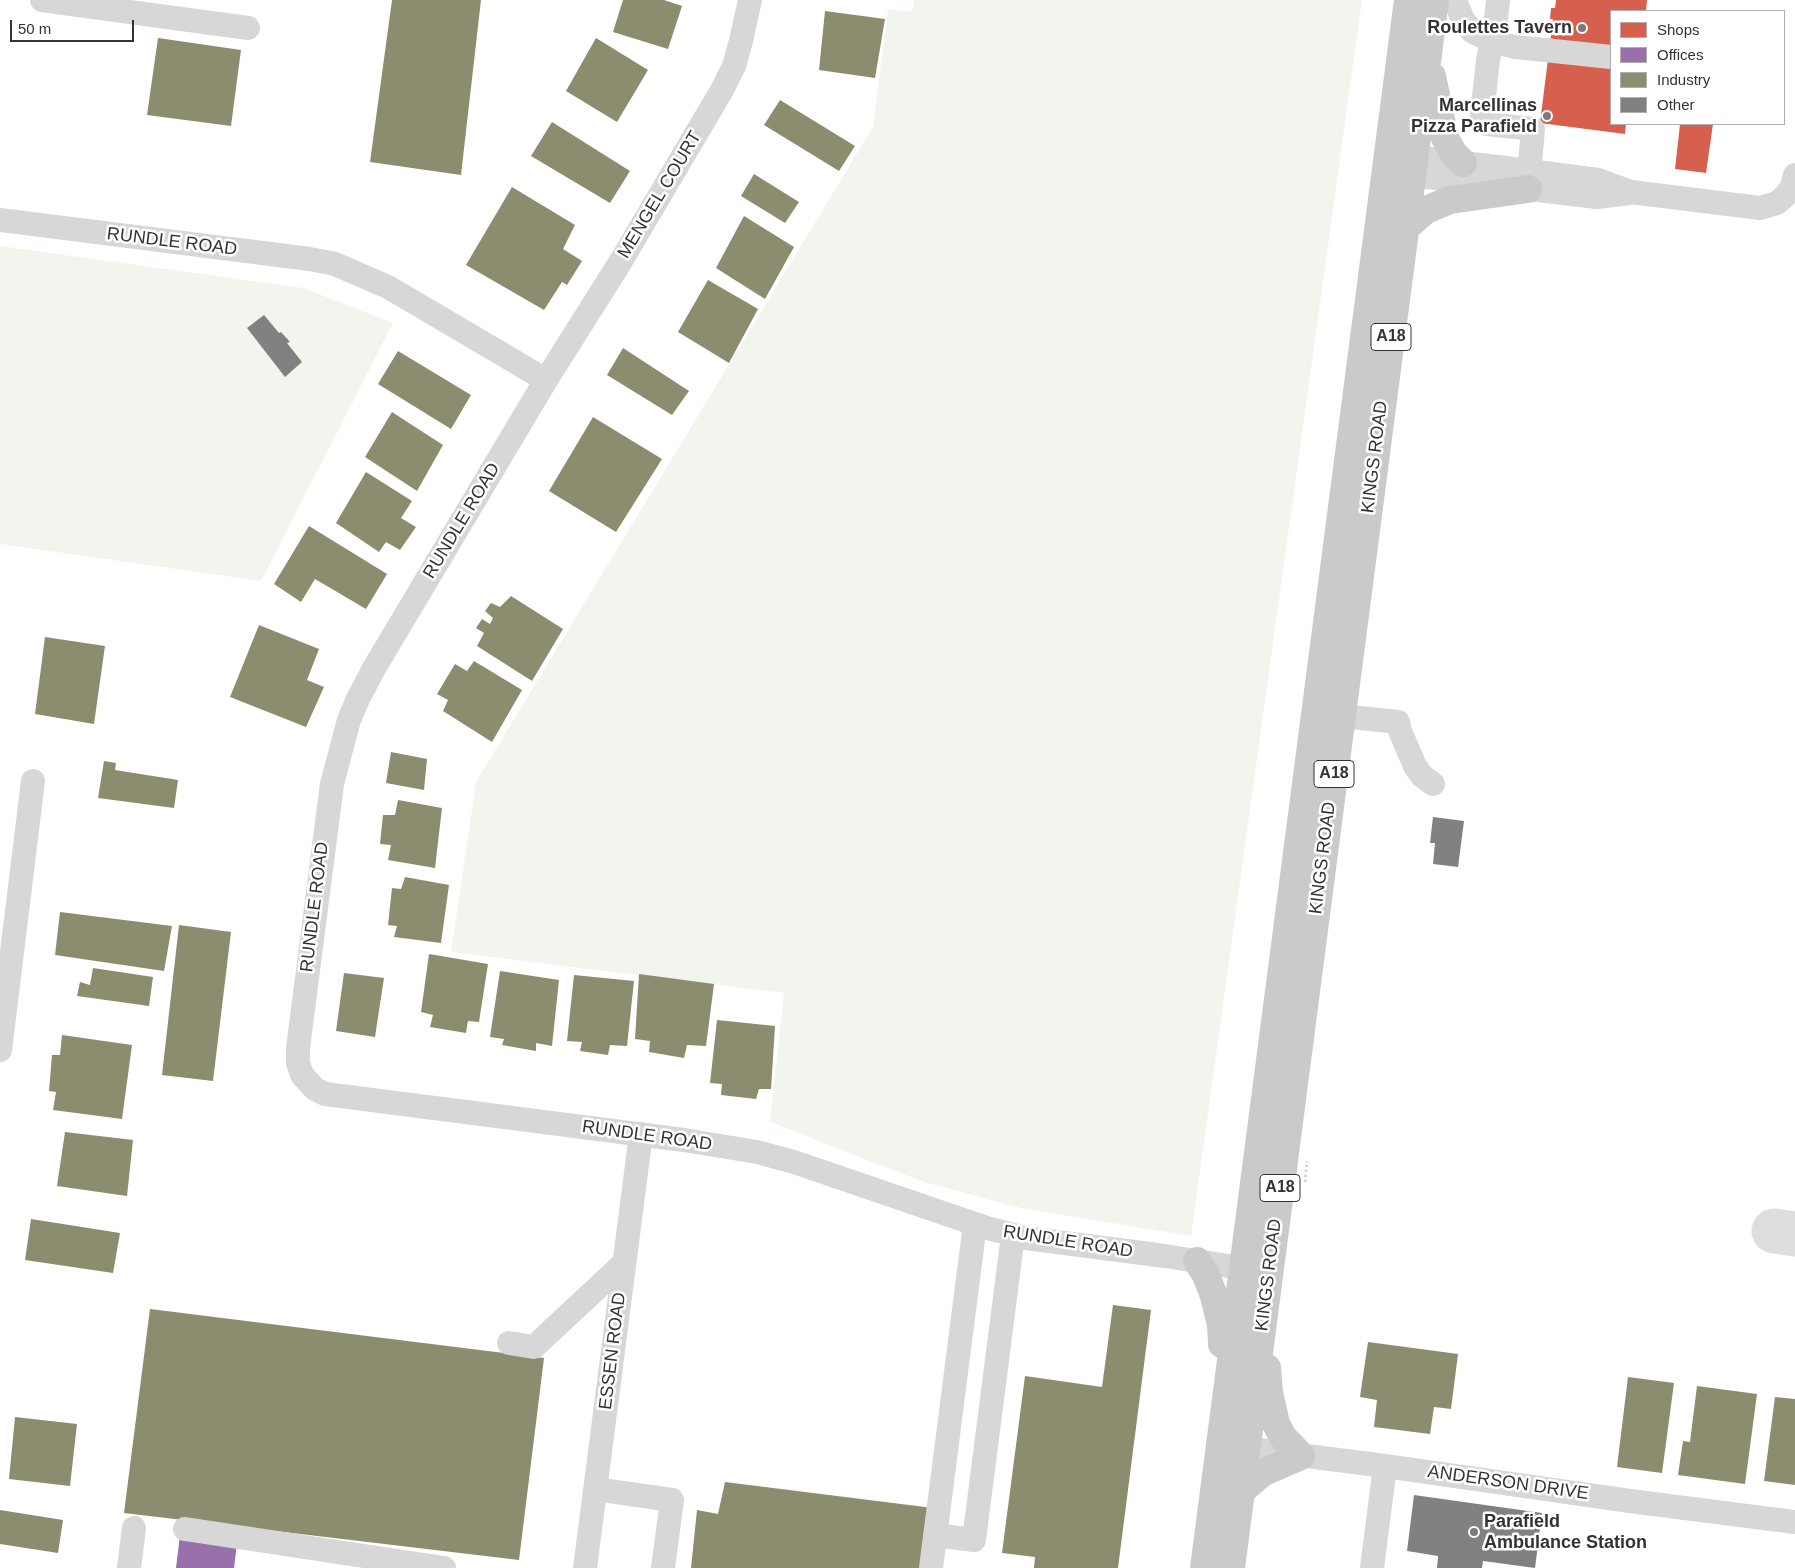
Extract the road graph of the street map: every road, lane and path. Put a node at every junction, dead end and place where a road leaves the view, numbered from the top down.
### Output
1 (42, 0) edge
2 (750, 0) edge
3 (1408, 0) edge
4 (1435, 0) edge
5 (1455, 0) edge
6 (1498, 0) edge
7 (248, 28) dead end
8 (1492, 40) junction
9 (1429, 47) junction
10 (1610, 58) edge
11 (1386, 163) junction
12 (1463, 163) junction
13 (1413, 166) junction
14 (1795, 175) edge
15 (1529, 180) junction
16 (0, 220) edge
17 (1405, 228) junction
18 (546, 380) junction
19 (1341, 716) junction
20 (33, 781) dead end
21 (1433, 784) dead end
22 (4, 986) edge
23 (0, 1050) edge
24 (641, 1134) junction
25 (975, 1224) junction
26 (1013, 1235) junction
27 (1197, 1261) junction
28 (624, 1263) junction
29 (1242, 1268) junction
30 (1269, 1273) junction
31 (1263, 1319) junction
32 (509, 1343) dead end
33 (1224, 1418) junction
34 (1233, 1447) junction
35 (1301, 1456) junction
36 (1385, 1466) junction
37 (595, 1488) junction
38 (1241, 1491) junction
39 (1795, 1522) edge
40 (134, 1528) dead end
41 (185, 1529) dead end
42 (935, 1535) junction
43 (129, 1568) edge
44 (444, 1568) edge
45 (585, 1568) edge
46 (663, 1568) edge
47 (931, 1568) edge
48 (1204, 1568) edge
49 (1231, 1568) edge
50 (1372, 1568) edge

1 - 7 street
2 - 18 street, MENGEL COURT
3 - 11 main road, KINGS ROAD / A18
4 - 9 main road, KINGS ROAD / A18
5 - 8 street
6 - 8 street
8 - 10 street
8 - 15 street
9 - 12 main road
9 - 13 main road, KINGS ROAD / A18
11 - 13 street
11 - 29 main road, KINGS ROAD / A18
12 - 13 street
12 - 15 street
13 - 15 street
13 - 17 main road, KINGS ROAD / A18
14 - 15 street
15 - 17 main road
16 - 18 street, RUNDLE ROAD
17 - 19 main road, KINGS ROAD / A18
18 - 24 street, RUNDLE ROAD
19 - 21 street
19 - 30 main road, KINGS ROAD / A18
20 - 22 street
22 - 23 street
24 - 25 street, RUNDLE ROAD
24 - 28 street, ESSEN ROAD
25 - 26 street, RUNDLE ROAD
25 - 42 street
26 - 27 street, RUNDLE ROAD
26 - 42 street
27 - 29 street, RUNDLE ROAD
27 - 33 main road
28 - 32 street
28 - 37 street, ESSEN ROAD
29 - 30 street, RUNDLE ROAD
29 - 33 main road, KINGS ROAD / A18
30 - 31 main road, KINGS ROAD / A18
31 - 34 main road, KINGS ROAD / A18
31 - 35 main road
33 - 34 main road, KINGS ROAD / A18
34 - 35 street, ANDERSON DRIVE
34 - 38 main road, KINGS ROAD / A18
34 - 48 main road, KINGS ROAD / A18
35 - 36 street, ANDERSON DRIVE
35 - 38 main road
36 - 39 street, ANDERSON DRIVE
36 - 50 street
37 - 45 street, ESSEN ROAD
37 - 46 street
38 - 49 main road, KINGS ROAD / A18
40 - 43 street
41 - 44 street
42 - 47 street

